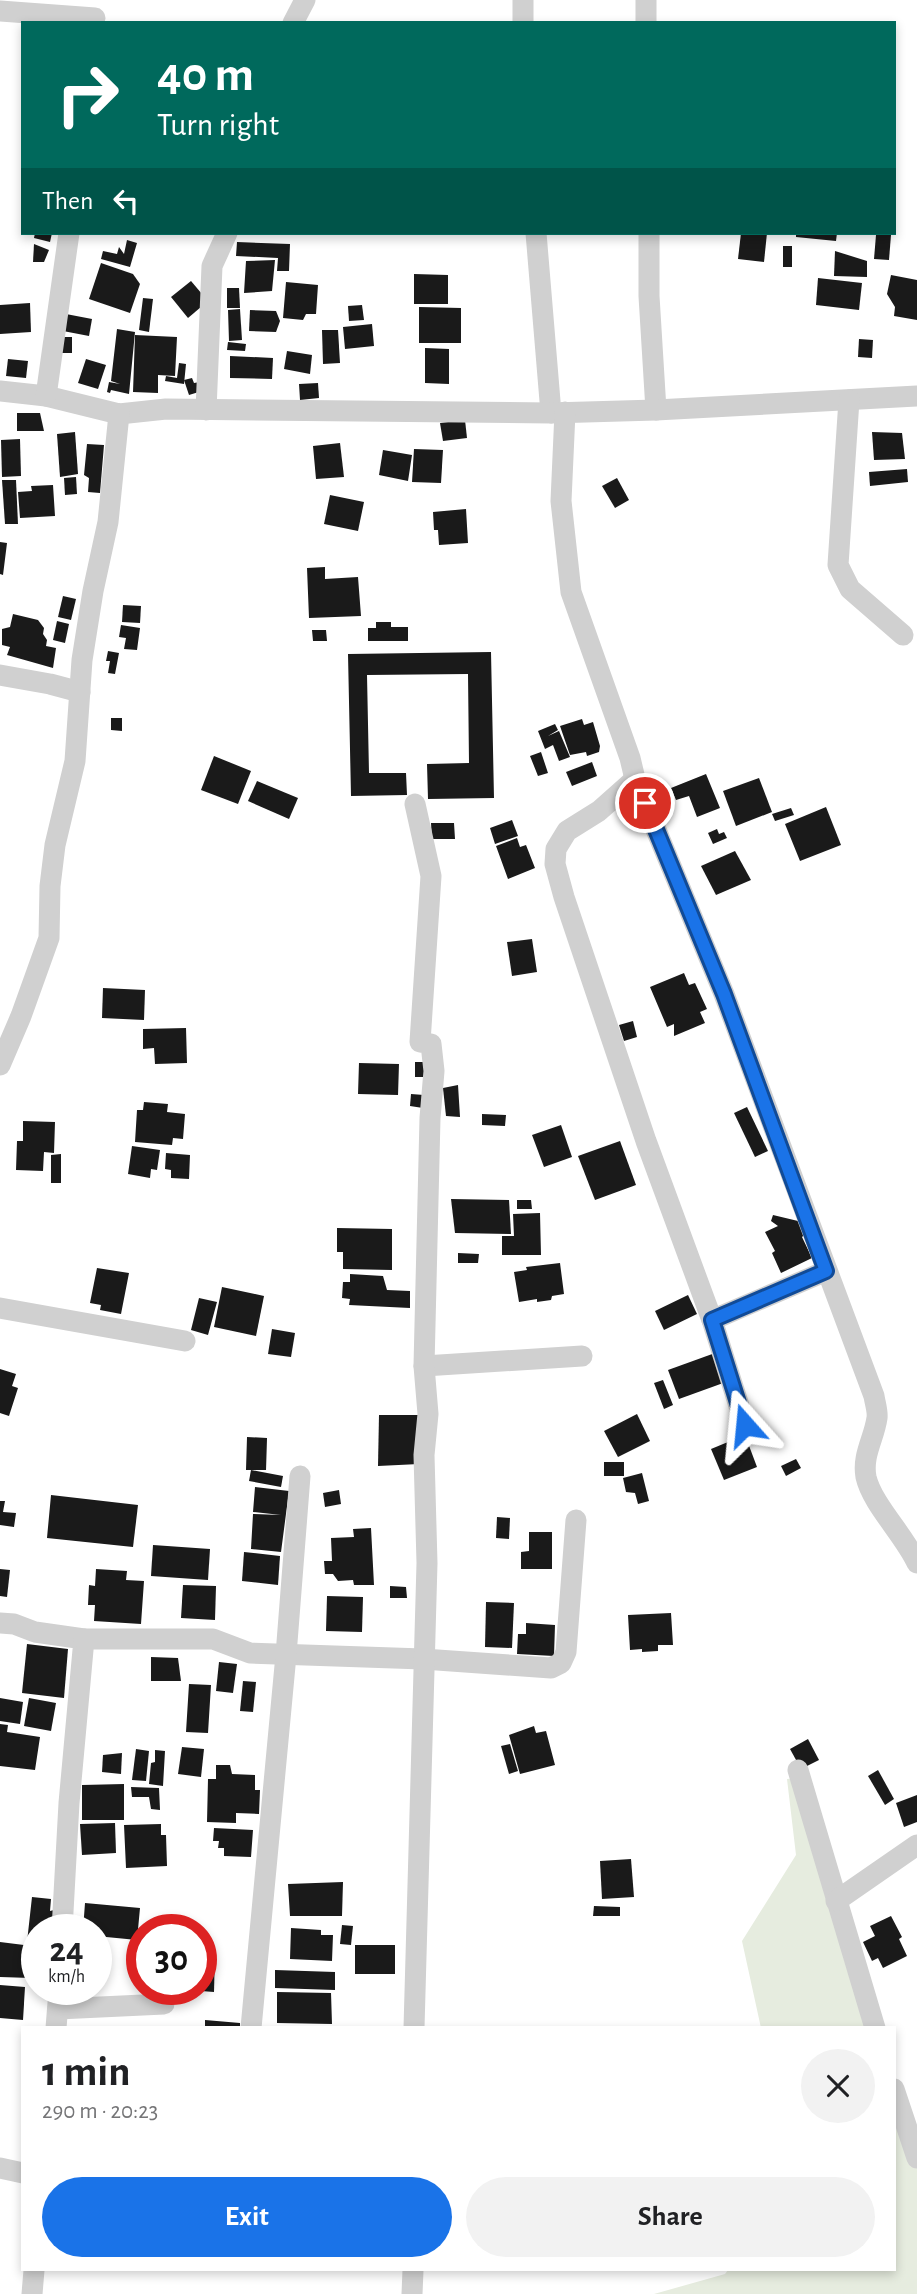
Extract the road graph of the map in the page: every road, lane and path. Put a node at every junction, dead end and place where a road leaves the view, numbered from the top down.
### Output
1 (305, 0) edge
2 (523, 0) edge
3 (646, 0) edge
4 (0, 11) edge
5 (97, 13) edge
6 (294, 21) edge
7 (523, 21) edge
8 (646, 21) edge
9 (69, 235) edge
10 (226, 235) edge
11 (536, 235) edge
12 (649, 235) edge
13 (0, 391) edge
14 (46, 396) junction
15 (917, 396) edge
16 (849, 400) junction
17 (206, 410) junction
18 (656, 410) junction
19 (558, 412) junction
20 (119, 414) junction
21 (903, 635) dead end
22 (0, 675) edge
23 (80, 692) junction
24 (635, 779) junction
25 (415, 804) dead end
26 (0, 1065) edge
27 (826, 1271) junction
28 (0, 1308) edge
29 (712, 1320) junction
30 (186, 1341) dead end
31 (582, 1356) dead end
32 (424, 1366) junction
33 (745, 1425) dead end
34 (300, 1476) dead end
35 (576, 1520) dead end
36 (917, 1563) edge
37 (0, 1623) edge
38 (84, 1639) junction
39 (286, 1655) junction
40 (423, 1659) junction
41 (798, 1770) dead end
42 (917, 1845) edge
43 (836, 1901) junction
44 (63, 1914) edge
45 (143, 2005) edge
46 (58, 2009) edge
47 (251, 2026) edge
48 (414, 2026) edge
49 (874, 2026) edge
50 (896, 2095) edge
51 (917, 2158) edge
52 (0, 2168) edge
53 (21, 2173) edge
54 (34, 2271) edge
55 (413, 2271) edge
56 (32, 2294) edge
57 (412, 2294) edge

1 - 6 street
2 - 7 street
3 - 8 street
4 - 5 street
9 - 14 street
10 - 17 street
11 - 19 street
12 - 18 street
13 - 14 street
14 - 20 street
15 - 16 street
16 - 18 street
16 - 21 street
17 - 19 street
17 - 20 street
18 - 19 street
19 - 24 street
20 - 23 street
22 - 23 street
23 - 26 street
24 - 27 street
24 - 29 street
25 - 32 street
27 - 29 street
27 - 36 street
28 - 30 street
29 - 33 street
31 - 32 street
32 - 40 street
34 - 39 street
35 - 40 street
37 - 38 street
38 - 39 street
38 - 44 street
39 - 40 street
39 - 47 street
40 - 48 street
41 - 43 street
42 - 43 street
43 - 49 street
45 - 46 street
50 - 51 street
52 - 53 street
54 - 56 street
55 - 57 street

